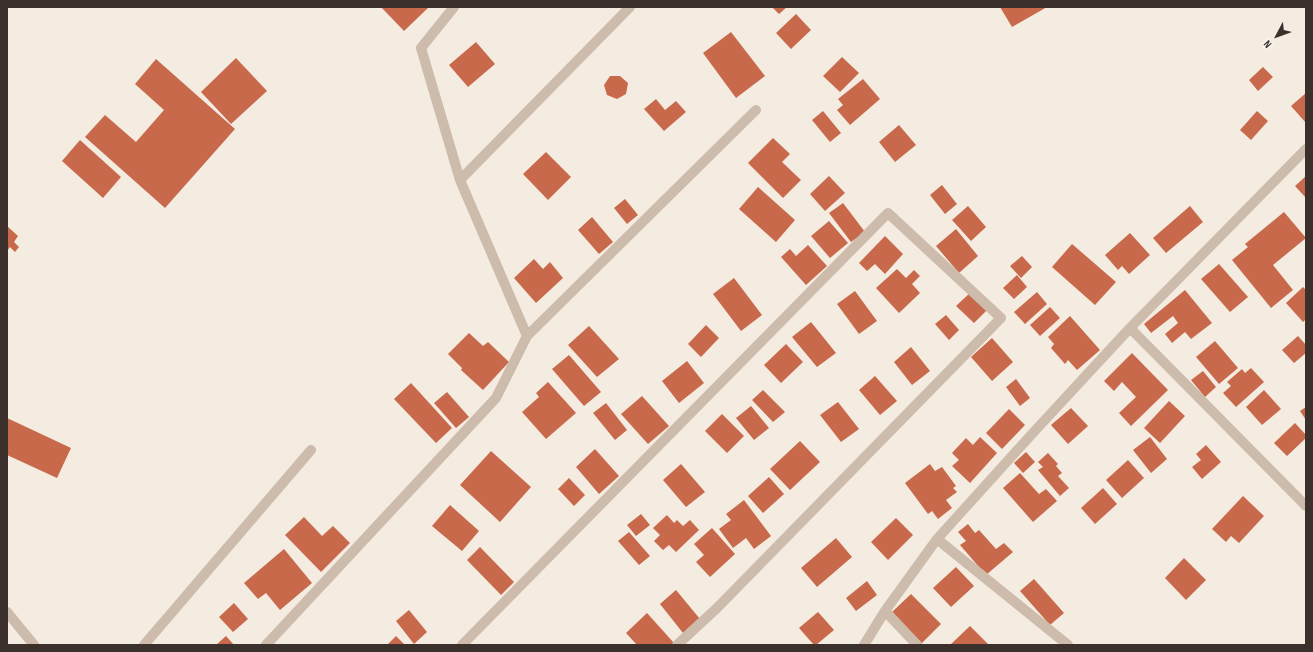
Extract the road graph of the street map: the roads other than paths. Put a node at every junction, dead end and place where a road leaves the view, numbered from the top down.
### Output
1 (454, 7) edge
2 (630, 7) edge
3 (756, 110) dead end
4 (1306, 149) edge
5 (460, 180) junction
6 (1130, 328) junction
7 (527, 336) junction
8 (311, 450) dead end
9 (1306, 506) edge
10 (937, 539) junction
11 (885, 611) junction
12 (7, 612) edge
13 (34, 645) edge
14 (144, 645) edge
15 (266, 645) edge
16 (462, 645) edge
17 (677, 645) edge
18 (864, 645) edge
19 (917, 645) edge
20 (1068, 645) edge

1 - 5 street
2 - 5 street
3 - 7 street
4 - 6 street
5 - 7 street
6 - 9 street
6 - 10 street
7 - 15 street
8 - 14 street
10 - 11 street
10 - 20 street
11 - 18 street
11 - 19 street
12 - 13 street
16 - 17 street

